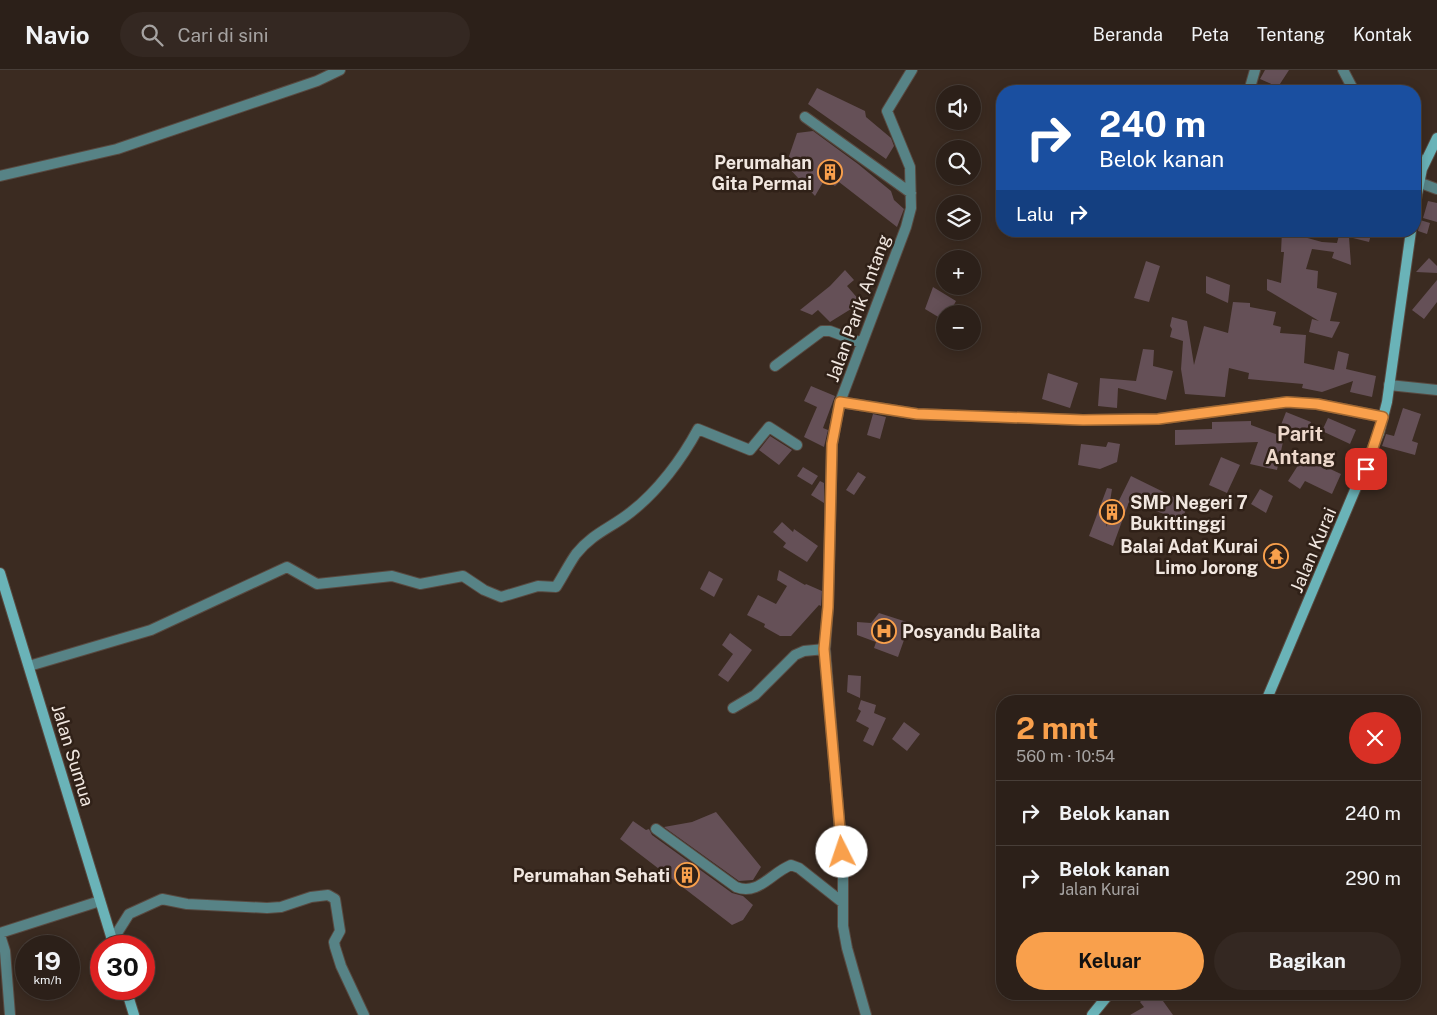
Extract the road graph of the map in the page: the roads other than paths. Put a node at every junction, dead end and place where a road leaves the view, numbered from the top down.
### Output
1 (340, 70) edge
2 (912, 70) edge
3 (1255, 70) edge
4 (1343, 70) edge
5 (1251, 85) edge
6 (1351, 85) edge
7 (805, 117) dead end
8 (1437, 138) edge
9 (1421, 160) edge
10 (1424, 162) junction
11 (1421, 172) edge
12 (0, 176) edge
13 (1421, 183) edge
14 (1437, 189) edge
15 (912, 193) junction
16 (1410, 237) edge
17 (862, 342) junction
18 (775, 366) dead end
19 (1389, 385) junction
20 (1437, 390) edge
21 (840, 402) junction
22 (1383, 417) junction
23 (797, 445) dead end
24 (0, 573) edge
25 (824, 649) junction
26 (29, 666) junction
27 (1269, 695) edge
28 (733, 708) dead end
29 (656, 829) dead end
30 (100, 901) junction
31 (842, 902) junction
32 (0, 934) edge
33 (110, 935) edge
34 (118, 935) edge
35 (129, 1000) edge
36 (1104, 1000) edge
37 (10, 1015) edge
38 (134, 1015) edge
39 (364, 1015) edge
40 (866, 1015) edge
41 (1092, 1015) edge

1 - 12 street
2 - 15 street, Jalan Parik Antang
3 - 5 street
4 - 6 street
7 - 15 street
8 - 10 street
9 - 10 street
10 - 11 street
13 - 14 street
15 - 17 street, Jalan Parik Antang
16 - 19 street, Jalan Kurai
17 - 18 street
17 - 21 street, Jalan Parik Antang
19 - 20 street
19 - 22 street, Jalan Kurai
21 - 22 street
21 - 25 street, Jalan Parik Antang
22 - 27 street, Jalan Kurai
23 - 26 street
24 - 26 street, Jalan Sumua
25 - 28 street
25 - 31 street, Jalan Parik Antang
26 - 30 street, Jalan Sumua
29 - 31 street
30 - 32 street
30 - 33 street, Jalan Sumua
31 - 40 street, Jalan Parik Antang
32 - 37 street
34 - 39 street
35 - 38 street
36 - 41 street

